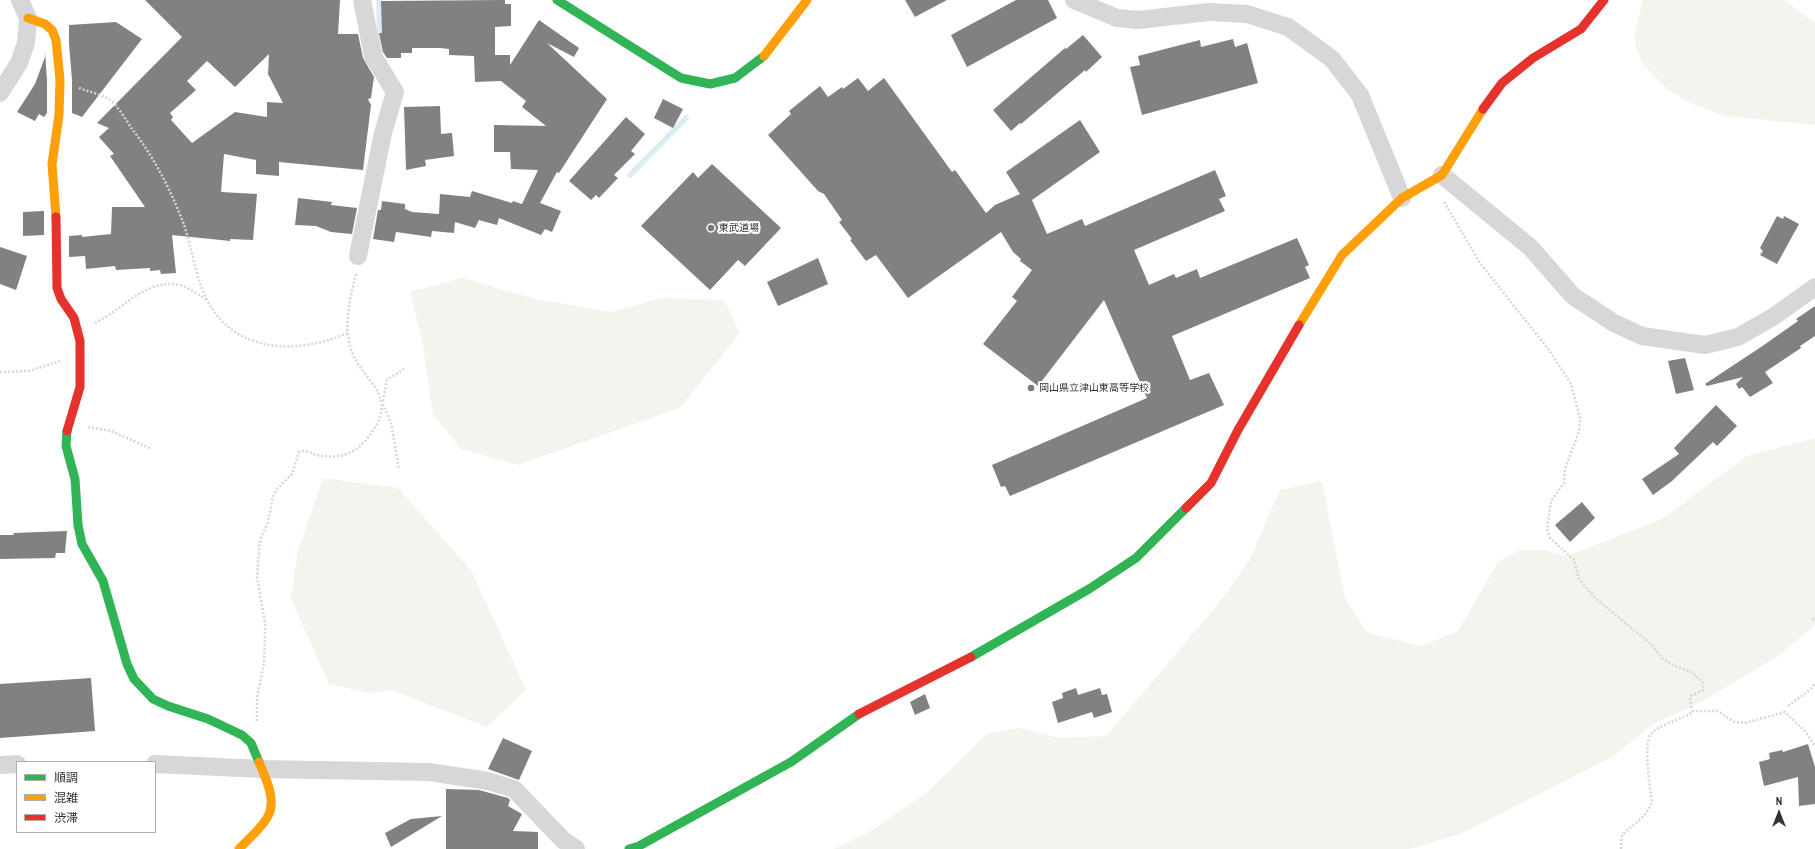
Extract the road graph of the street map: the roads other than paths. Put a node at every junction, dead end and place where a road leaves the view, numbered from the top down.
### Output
1 (20, 0) edge
2 (362, 0) edge
3 (557, 0) edge
4 (807, 0) edge
5 (1074, 0) edge
6 (1604, 0) edge
7 (28, 18) junction
8 (0, 92) edge
9 (1438, 178) junction
10 (1402, 198) junction
11 (358, 256) road end
12 (1815, 287) edge
13 (16, 764) edge
14 (156, 764) edge
15 (0, 765) edge
16 (262, 769) junction
17 (239, 849) edge
18 (576, 849) edge
19 (630, 849) edge

1 - 7 street
2 - 11 street
3 - 4 street
5 - 10 street
6 - 9 street
7 - 8 street
7 - 16 street
9 - 10 street
9 - 12 street
10 - 19 street
13 - 15 street
14 - 16 street
16 - 17 street
16 - 18 street

